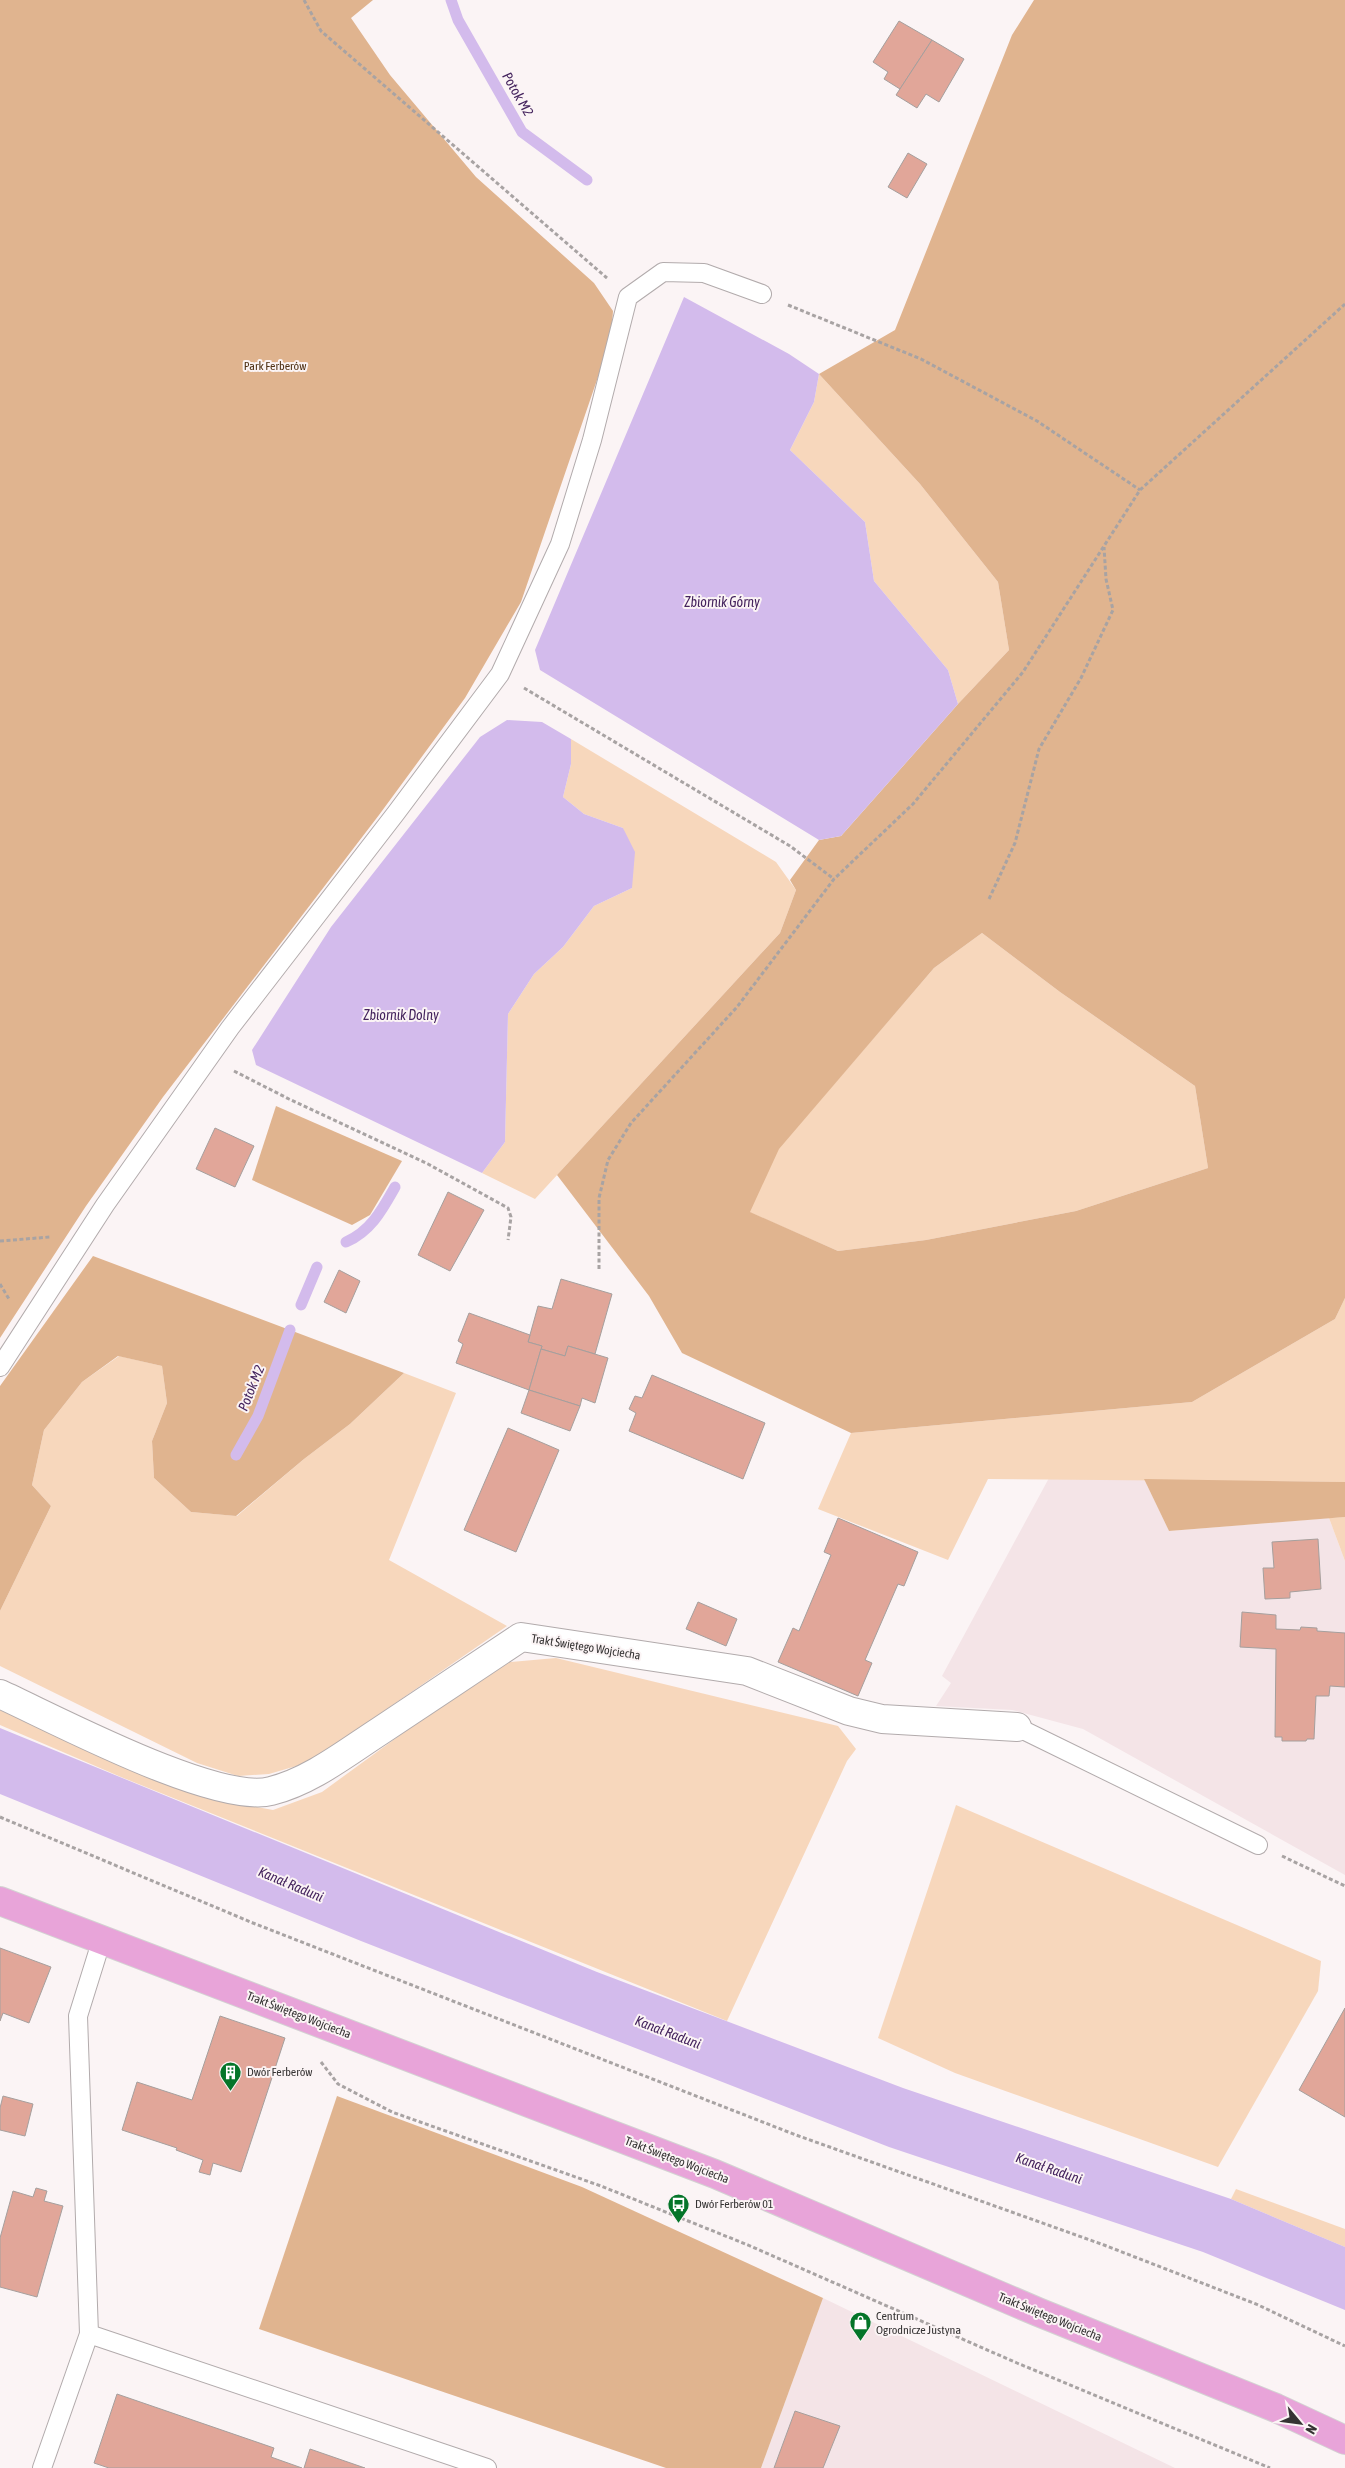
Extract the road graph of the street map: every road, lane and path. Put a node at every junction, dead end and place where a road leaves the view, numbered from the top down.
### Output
1 (304, 0) edge
2 (762, 294) joint
3 (628, 296) junction
4 (1345, 304) edge
5 (1140, 490) junction
6 (1104, 546) junction
7 (500, 674) junction
8 (834, 879) junction
9 (989, 899) dead end
10 (209, 1058) junction
11 (88, 1233) junction
12 (508, 1240) dead end
13 (0, 1241) edge
14 (599, 1269) dead end
15 (0, 1367) edge
16 (0, 1694) edge
17 (1017, 1728) joint
18 (0, 1817) edge
19 (1258, 1845) joint
20 (1345, 1886) edge
21 (0, 1901) edge
22 (102, 1939) junction
23 (317, 2057) dead end
24 (89, 2334) junction
25 (1345, 2346) edge
26 (1345, 2440) edge
27 (42, 2468) edge
28 (486, 2468) edge
29 (1270, 2468) edge

1 - 3 path
2 - 3 lane
2 - 5 path
3 - 7 lane
4 - 5 path
5 - 6 path
6 - 8 path
6 - 9 path
7 - 8 path
7 - 10 lane
8 - 14 path
10 - 11 lane
10 - 12 path
11 - 13 path
11 - 15 lane
16 - 17 street, Trakt Świętego Wojciecha
17 - 19 lane
18 - 25 path
19 - 20 path
21 - 22 main road, Trakt Świętego Wojciecha
22 - 24 lane
22 - 26 main road, Trakt Świętego Wojciecha
23 - 29 path
24 - 27 lane
24 - 28 lane

